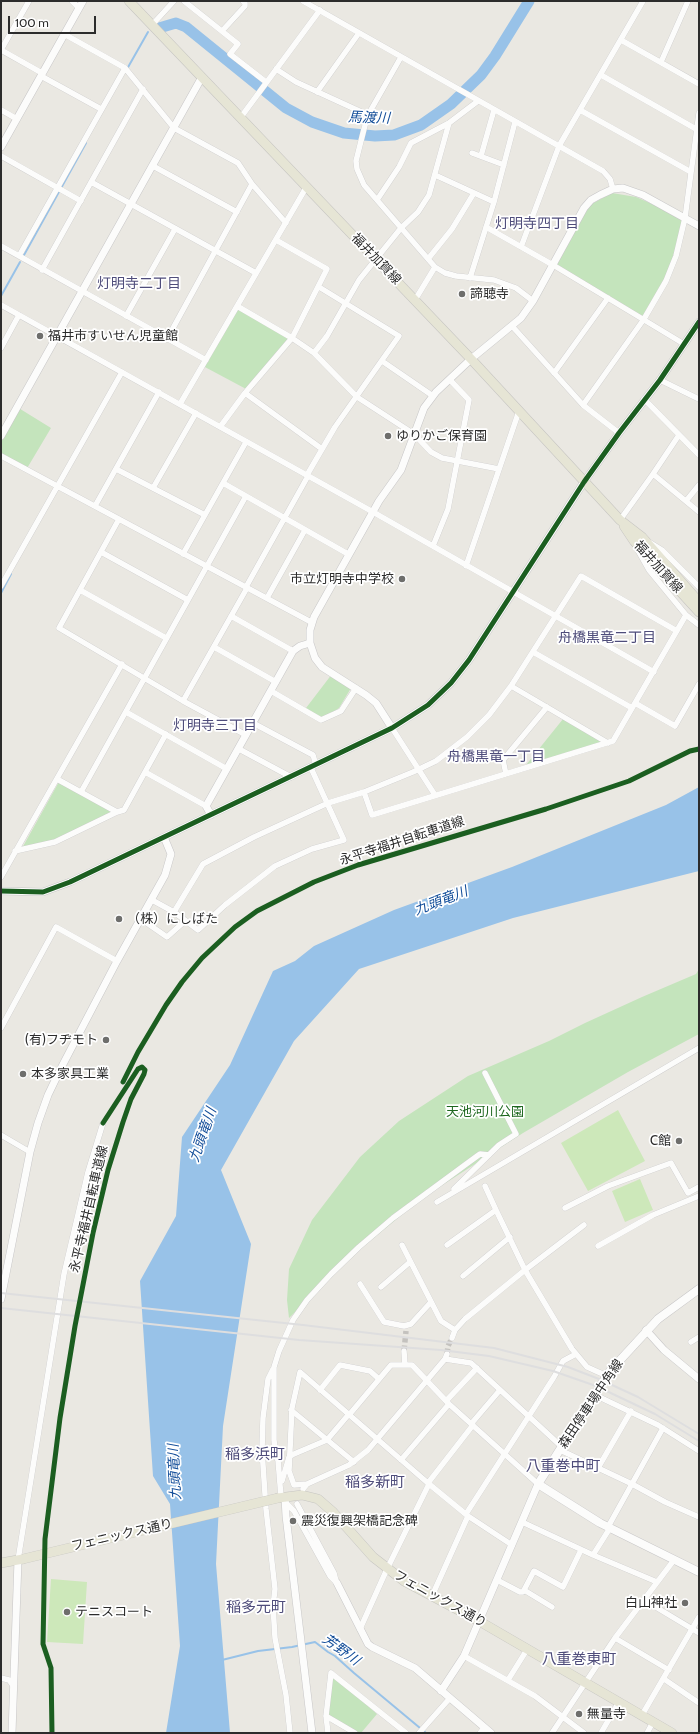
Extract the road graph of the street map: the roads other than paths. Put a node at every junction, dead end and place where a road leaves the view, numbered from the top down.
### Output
1 (29, 1) edge
2 (72, 1) edge
3 (83, 1) edge
4 (129, 1) edge
5 (174, 1) edge
6 (184, 1) edge
7 (243, 1) edge
8 (304, 1) edge
9 (643, 1) edge
10 (688, 1) edge
11 (79, 8) junction
12 (320, 10) junction
13 (152, 25) junction
14 (222, 31) junction
15 (359, 33) junction
16 (64, 34) junction
17 (621, 40) junction
18 (1, 50) edge
19 (401, 57) junction
20 (661, 62) junction
21 (125, 68) junction
22 (276, 69) junction
23 (41, 75) junction
24 (601, 75) junction
25 (202, 77) junction
26 (266, 82) junction
27 (699, 84) edge
28 (143, 89) junction
29 (317, 92) junction
30 (478, 101) junction
31 (102, 109) junction
32 (1, 110) edge
33 (494, 110) junction
34 (580, 110) junction
35 (699, 113) edge
36 (368, 115) junction
37 (241, 117) junction
38 (17, 119) junction
39 (515, 122) junction
40 (449, 123) junction
41 (174, 128) junction
42 (696, 129) junction
43 (559, 146) junction
44 (1, 147) edge
45 (472, 153) dead end
46 (1, 156) edge
47 (481, 156) junction
48 (504, 165) junction
49 (152, 166) junction
50 (691, 172) junction
51 (435, 175) junction
52 (91, 182) junction
53 (252, 184) junction
54 (307, 186) junction
55 (57, 188) junction
56 (613, 190) junction
57 (474, 193) junction
58 (377, 200) junction
59 (80, 201) junction
60 (494, 202) junction
61 (131, 205) junction
62 (237, 212) junction
63 (685, 218) junction
64 (286, 223) junction
65 (699, 226) edge
66 (486, 227) junction
67 (175, 228) junction
68 (401, 228) junction
69 (276, 240) junction
70 (1, 246) edge
71 (521, 247) junction
72 (215, 251) junction
73 (19, 256) junction
74 (428, 259) junction
75 (377, 260) junction
76 (553, 265) junction
77 (435, 267) junction
78 (42, 270) junction
79 (256, 273) junction
80 (470, 278) junction
81 (319, 287) junction
82 (82, 292) junction
83 (608, 298) junction
84 (415, 300) junction
85 (533, 300) junction
86 (346, 302) junction
87 (1, 305) edge
88 (237, 306) junction
89 (19, 315) junction
90 (126, 316) junction
91 (644, 319) junction
92 (699, 322) edge
93 (512, 326) junction
94 (57, 336) junction
95 (292, 338) junction
96 (167, 339) junction
97 (684, 344) junction
98 (1, 348) edge
99 (314, 353) junction
100 (471, 359) junction
101 (206, 360) junction
102 (382, 361) junction
103 (122, 372) junction
104 (554, 373) junction
105 (450, 380) junction
106 (660, 380) junction
107 (159, 392) junction
108 (245, 393) junction
109 (433, 396) junction
110 (357, 397) junction
111 (644, 399) junction
112 (699, 399) edge
113 (180, 404) junction
114 (583, 406) junction
115 (519, 411) junction
116 (196, 413) junction
117 (220, 427) junction
118 (619, 432) junction
119 (414, 434) junction
120 (679, 435) junction
121 (1, 436) edge
122 (246, 442) junction
123 (322, 449) junction
124 (699, 455) edge
125 (1, 456) edge
126 (457, 461) junction
127 (116, 469) junction
128 (499, 469) junction
129 (654, 474) junction
130 (308, 476) junction
131 (584, 482) junction
132 (223, 483) junction
133 (699, 485) edge
134 (57, 486) junction
135 (153, 488) junction
136 (246, 496) junction
137 (686, 502) junction
138 (95, 506) junction
139 (373, 512) junction
140 (699, 512) edge
141 (205, 515) junction
142 (285, 518) junction
143 (119, 520) junction
144 (620, 520) junction
145 (305, 530) junction
146 (638, 539) junction
147 (433, 546) junction
148 (101, 552) junction
149 (183, 554) junction
150 (348, 554) junction
151 (207, 566) junction
152 (466, 566) junction
153 (1, 586) edge
154 (246, 587) junction
155 (699, 587) edge
156 (80, 590) junction
157 (513, 592) junction
158 (267, 598) junction
159 (188, 600) junction
160 (698, 608) edge
161 (686, 615) junction
162 (231, 616) junction
163 (556, 617) junction
164 (311, 622) junction
165 (699, 626) edge
166 (677, 631) junction
167 (166, 638) junction
168 (310, 643) junction
169 (214, 647) junction
170 (293, 651) junction
171 (533, 652) junction
172 (122, 664) junction
173 (654, 672) junction
174 (145, 677) junction
175 (276, 682) junction
176 (699, 684) edge
177 (511, 686) junction
178 (356, 688) junction
179 (271, 691) junction
180 (184, 701) junction
181 (634, 706) junction
182 (547, 707) junction
183 (126, 712) junction
184 (253, 723) junction
185 (392, 728) junction
186 (166, 734) junction
187 (246, 736) junction
188 (608, 743) junction
189 (239, 749) junction
190 (314, 766) junction
191 (227, 769) junction
192 (420, 769) junction
193 (145, 772) junction
194 (506, 774) junction
195 (291, 777) junction
196 (57, 779) junction
197 (81, 792) junction
198 (364, 792) junction
199 (435, 795) junction
200 (328, 803) junction
201 (206, 806) junction
202 (117, 812) junction
203 (211, 815) junction
204 (164, 837) junction
205 (15, 851) junction
206 (1, 877) edge
207 (1, 891) edge
208 (152, 900) junction
209 (174, 912) junction
210 (140, 919) junction
211 (185, 920) junction
212 (117, 961) junction
213 (1, 1028) edge
214 (699, 1048) edge
215 (485, 1073) dead end
216 (103, 1123) dead end
217 (1, 1135) edge
218 (30, 1152) junction
219 (489, 1155) junction
220 (485, 1186) dead end
221 (699, 1187) edge
222 (447, 1196) junction
223 (699, 1196) edge
224 (437, 1202) dead end
225 (565, 1208) dead end
226 (496, 1210) junction
227 (584, 1225) dead end
228 (510, 1237) junction
229 (402, 1245) dead end
230 (447, 1246) dead end
231 (598, 1246) dead end
232 (410, 1262) junction
233 (525, 1270) junction
234 (463, 1276) dead end
235 (4, 1277) edge
236 (360, 1284) dead end
237 (381, 1287) dead end
238 (699, 1290) edge
239 (1, 1299) edge
240 (431, 1302) junction
241 (455, 1330) junction
242 (646, 1330) junction
243 (699, 1337) edge
244 (452, 1338) tunnel mouth
245 (692, 1342) dead end
246 (404, 1351) tunnel mouth
247 (576, 1354) junction
248 (405, 1365) junction
249 (274, 1366) junction
250 (477, 1368) junction
251 (607, 1376) junction
252 (379, 1379) junction
253 (699, 1379) edge
254 (427, 1381) junction
255 (320, 1390) junction
256 (500, 1390) junction
257 (595, 1395) junction
258 (448, 1402) junction
259 (291, 1410) junction
260 (631, 1411) junction
261 (349, 1414) junction
262 (529, 1416) junction
263 (472, 1424) junction
264 (663, 1428) junction
265 (378, 1439) junction
266 (327, 1440) junction
267 (561, 1448) junction
268 (699, 1451) edge
269 (504, 1453) junction
270 (289, 1457) junction
271 (401, 1460) junction
272 (354, 1462) junction
273 (598, 1468) junction
274 (428, 1483) junction
275 (307, 1484) junction
276 (538, 1484) junction
277 (632, 1484) junction
278 (280, 1487) junction
279 (303, 1489) dead end
280 (282, 1498) junction
281 (297, 1504) dead end
282 (467, 1515) junction
283 (699, 1517) edge
284 (522, 1522) junction
285 (609, 1528) junction
286 (512, 1546) junction
287 (581, 1550) junction
288 (593, 1556) junction
289 (21, 1560) junction
290 (674, 1560) junction
291 (1, 1563) edge
292 (386, 1569) junction
293 (699, 1572) edge
294 (497, 1580) junction
295 (657, 1582) junction
296 (336, 1583) junction
297 (524, 1590) junction
298 (432, 1596) junction
299 (644, 1600) junction
300 (552, 1607) dead end
301 (699, 1617) edge
302 (480, 1621) junction
303 (360, 1629) junction
304 (692, 1629) junction
305 (699, 1633) edge
306 (615, 1638) junction
307 (528, 1648) junction
308 (464, 1656) junction
309 (669, 1670) junction
310 (1, 1678) edge
311 (664, 1679) junction
312 (508, 1680) junction
313 (585, 1682) junction
314 (14, 1687) junction
315 (442, 1690) junction
316 (450, 1698) junction
317 (619, 1702) junction
318 (699, 1703) edge
319 (326, 1716) junction
320 (642, 1716) junction
321 (563, 1717) junction
322 (653, 1722) junction
323 (482, 1730) edge
324 (398, 1731) edge
325 (12, 1733) edge
326 (290, 1733) edge
327 (312, 1733) edge
328 (328, 1733) edge
329 (355, 1733) edge
330 (406, 1733) edge
331 (419, 1733) edge
332 (491, 1733) edge
333 (552, 1733) edge
334 (584, 1733) edge
335 (600, 1733) edge
336 (647, 1733) edge
337 (672, 1733) edge

1 - 18 street
2 - 11 street
3 - 11 street
4 - 13 main road, 福井加賀線
5 - 13 street
6 - 14 street
7 - 14 street
8 - 12 street
9 - 17 street
10 - 20 street
11 - 16 street
12 - 15 street
12 - 22 street
13 - 25 main road, 福井加賀線
14 - 26 street
15 - 19 street
15 - 29 street
16 - 21 street
16 - 23 street
17 - 20 street
17 - 24 street
18 - 23 street
19 - 30 street
19 - 36 street
20 - 27 street
21 - 28 street
21 - 31 street
22 - 26 street
22 - 29 street
23 - 31 street
23 - 38 street
24 - 34 street
24 - 42 street
25 - 37 main road, 福井加賀線
25 - 41 street
26 - 37 street
28 - 41 street
28 - 52 street
29 - 36 street
30 - 33 street
30 - 40 street
31 - 55 street
32 - 38 street
33 - 39 street
33 - 47 street
34 - 43 street
34 - 50 street
35 - 42 street
36 - 58 street
37 - 54 main road, 福井加賀線
38 - 44 street
39 - 43 street
39 - 48 street
40 - 51 street
40 - 58 street
41 - 49 street
41 - 53 street
42 - 50 street
43 - 56 street
43 - 71 street
45 - 47 street
46 - 55 street
47 - 48 street
48 - 60 street
49 - 61 street
49 - 62 street
50 - 63 street
51 - 57 street
51 - 68 street
52 - 59 street
52 - 61 street
53 - 62 street
53 - 64 street
54 - 64 street
54 - 75 main road, 福井加賀線
55 - 59 street
55 - 73 street
56 - 63 street
56 - 76 street
57 - 60 street
57 - 74 street
58 - 68 street
59 - 78 street
60 - 66 street
61 - 67 street
61 - 82 street
62 - 72 street
63 - 65 street
63 - 91 street
64 - 69 street
66 - 71 street
66 - 80 street
67 - 72 street
67 - 90 street
68 - 74 street
68 - 75 street
69 - 79 street
69 - 81 street
70 - 73 street
71 - 76 street
72 - 79 street
72 - 96 street
73 - 78 street
74 - 77 street
75 - 84 main road, 福井加賀線
75 - 86 street
76 - 83 street
76 - 85 street
77 - 80 street
77 - 84 street
78 - 82 street
79 - 88 street
80 - 85 street
81 - 86 street
81 - 95 street
82 - 90 street
82 - 94 street
83 - 91 street
83 - 104 street
84 - 100 main road, 福井加賀線
85 - 93 street
86 - 99 street
86 - 102 street
87 - 89 street
88 - 95 street
88 - 101 street
89 - 94 street
89 - 98 street
90 - 96 street
91 - 97 street
91 - 114 street
92 - 97 street
93 - 100 street
93 - 104 street
94 - 103 street
94 - 121 street
95 - 99 street
95 - 108 street
96 - 101 street
97 - 106 street
99 - 110 street
100 - 105 street
100 - 115 main road, 福井加賀線
101 - 113 street
102 - 109 street
102 - 110 street
103 - 107 street
103 - 134 street
104 - 114 street
105 - 109 street
105 - 126 street
106 - 111 street
106 - 112 street
107 - 113 street
107 - 127 street
108 - 117 street
108 - 123 street
109 - 119 street
110 - 119 street
110 - 123 street
111 - 118 street
111 - 120 street
113 - 116 street
114 - 118 street
115 - 128 street
115 - 131 main road, 福井加賀線
116 - 117 street
116 - 135 street
117 - 122 street
118 - 131 street
119 - 126 street
119 - 139 street
120 - 124 street
120 - 129 street
122 - 130 street
122 - 132 street
123 - 130 street
125 - 134 street
126 - 128 street
126 - 147 street
127 - 135 street
127 - 138 street
128 - 152 street
129 - 137 street
129 - 144 street
130 - 139 street
130 - 142 street
131 - 144 main road, 福井加賀線
131 - 157 street
132 - 136 street
132 - 141 street
133 - 137 street
134 - 138 street
134 - 153 street
135 - 141 street
136 - 142 street
136 - 151 street
137 - 140 street
138 - 143 street
139 - 147 street
139 - 150 street
141 - 149 street
142 - 145 street
142 - 154 street
143 - 148 street
143 - 149 street
144 - 146 main road, 福井加賀線
145 - 150 street
145 - 158 street
146 - 155 street
146 - 160 main road, 福井加賀線
146 - 161 street
147 - 152 street
148 - 156 street
148 - 159 street
149 - 151 street
150 - 164 street
151 - 154 street
151 - 159 street
152 - 157 street
154 - 158 street
154 - 162 street
156 - 167 street
156 - 172 street
157 - 163 street
157 - 185 street
158 - 164 street
159 - 167 street
161 - 165 street
161 - 166 street
162 - 169 street
162 - 170 street
163 - 166 street
163 - 171 street
163 - 173 street
164 - 168 street
166 - 173 street
167 - 174 street
168 - 170 street
168 - 178 street
169 - 175 street
169 - 180 street
170 - 175 street
171 - 177 street
171 - 181 street
172 - 174 street
172 - 196 street
173 - 181 street
174 - 180 street
174 - 183 street
175 - 179 street
176 - 181 street
177 - 182 street
177 - 192 street
178 - 179 street
178 - 185 street
179 - 184 street
180 - 187 street
181 - 188 street
182 - 188 street
182 - 194 street
183 - 186 street
183 - 197 street
184 - 187 street
184 - 190 street
185 - 190 street
185 - 192 street
186 - 191 street
186 - 193 street
187 - 189 street
188 - 194 street
189 - 191 street
189 - 195 street
190 - 195 street
190 - 200 street
191 - 201 street
192 - 198 street
192 - 199 street
193 - 201 street
193 - 202 street
194 - 199 street
195 - 203 street
196 - 197 street
196 - 205 street
197 - 202 street
198 - 199 street
198 - 200 street
200 - 209 street
200 - 211 street
201 - 203 street
202 - 205 street
203 - 204 street
204 - 207 street
204 - 208 street
205 - 206 street
208 - 209 street
208 - 210 street
209 - 211 street
210 - 211 street
210 - 212 street
212 - 213 street
212 - 218 street
214 - 222 street
215 - 219 street
216 - 289 street
217 - 218 street
218 - 235 street
219 - 222 street
219 - 249 street
220 - 226 street
221 - 225 street
222 - 224 street
223 - 231 street
226 - 228 street
226 - 230 street
227 - 233 street
228 - 233 street
228 - 234 street
229 - 232 street
232 - 237 street
232 - 240 street
233 - 241 street
233 - 247 street
235 - 239 street
236 - 240 street
238 - 242 main road, 森田停車場中角線
240 - 241 street
241 - 244 street
242 - 251 main road, 森田停車場中角線
242 - 253 street
243 - 245 street
246 - 248 street
247 - 251 street
247 - 262 street
248 - 252 street
248 - 254 street
249 - 278 street
249 - 326 street
250 - 254 street
250 - 256 street
250 - 258 street
251 - 257 main road, 森田停車場中角線
252 - 255 street
252 - 261 street
254 - 258 street
254 - 265 street
255 - 259 street
255 - 261 street
256 - 262 street
256 - 263 street
257 - 260 street
257 - 267 main road, 森田停車場中角線
258 - 263 street
258 - 271 street
259 - 266 street
259 - 270 street
260 - 264 street
260 - 273 street
261 - 265 street
261 - 266 street
262 - 267 street
262 - 269 street
263 - 269 street
263 - 274 street
264 - 268 street
264 - 277 street
265 - 271 street
265 - 272 street
266 - 270 street
266 - 272 street
267 - 273 street
267 - 276 main road, 森田停車場中角線
269 - 276 street
269 - 282 street
270 - 275 street
270 - 278 street
271 - 274 street
272 - 275 street
273 - 277 street
274 - 282 street
274 - 292 street
275 - 279 street
276 - 284 street
276 - 285 main road
277 - 283 street
277 - 285 street
278 - 280 street
280 - 289 main road, フェニックス通り, bridge
280 - 292 main road, フェニックス通り
280 - 296 street
280 - 327 street
281 - 296 street
282 - 286 street
282 - 298 street
284 - 286 street
284 - 287 street
285 - 288 street
285 - 290 main road
286 - 294 street
287 - 288 street
287 - 297 street
288 - 295 street
289 - 291 main road, フェニックス通り
289 - 314 street
290 - 293 main road
290 - 295 street
292 - 298 main road, フェニックス通り
292 - 303 street
294 - 297 street
294 - 302 street
295 - 299 street
296 - 303 street
297 - 300 street
298 - 302 main road, フェニックス通り
299 - 304 street
299 - 306 street
301 - 304 street
302 - 307 main road, フェニックス通り
302 - 308 street
303 - 315 street
304 - 305 street
304 - 309 street
306 - 309 street
306 - 313 street
307 - 312 street
307 - 313 main road, フェニックス通り
308 - 312 street
308 - 315 street
309 - 311 street
310 - 314 street
311 - 318 street
311 - 320 street
312 - 321 street
313 - 317 main road, フェニックス通り
313 - 321 street
314 - 325 street
315 - 316 street
316 - 323 street
316 - 331 street
317 - 320 main road, フェニックス通り
317 - 335 street
319 - 324 street
319 - 328 street
319 - 329 street
320 - 322 main road, フェニックス通り
321 - 333 street
321 - 334 street
322 - 336 street
322 - 337 main road, フェニックス通り
323 - 332 street
324 - 330 street

